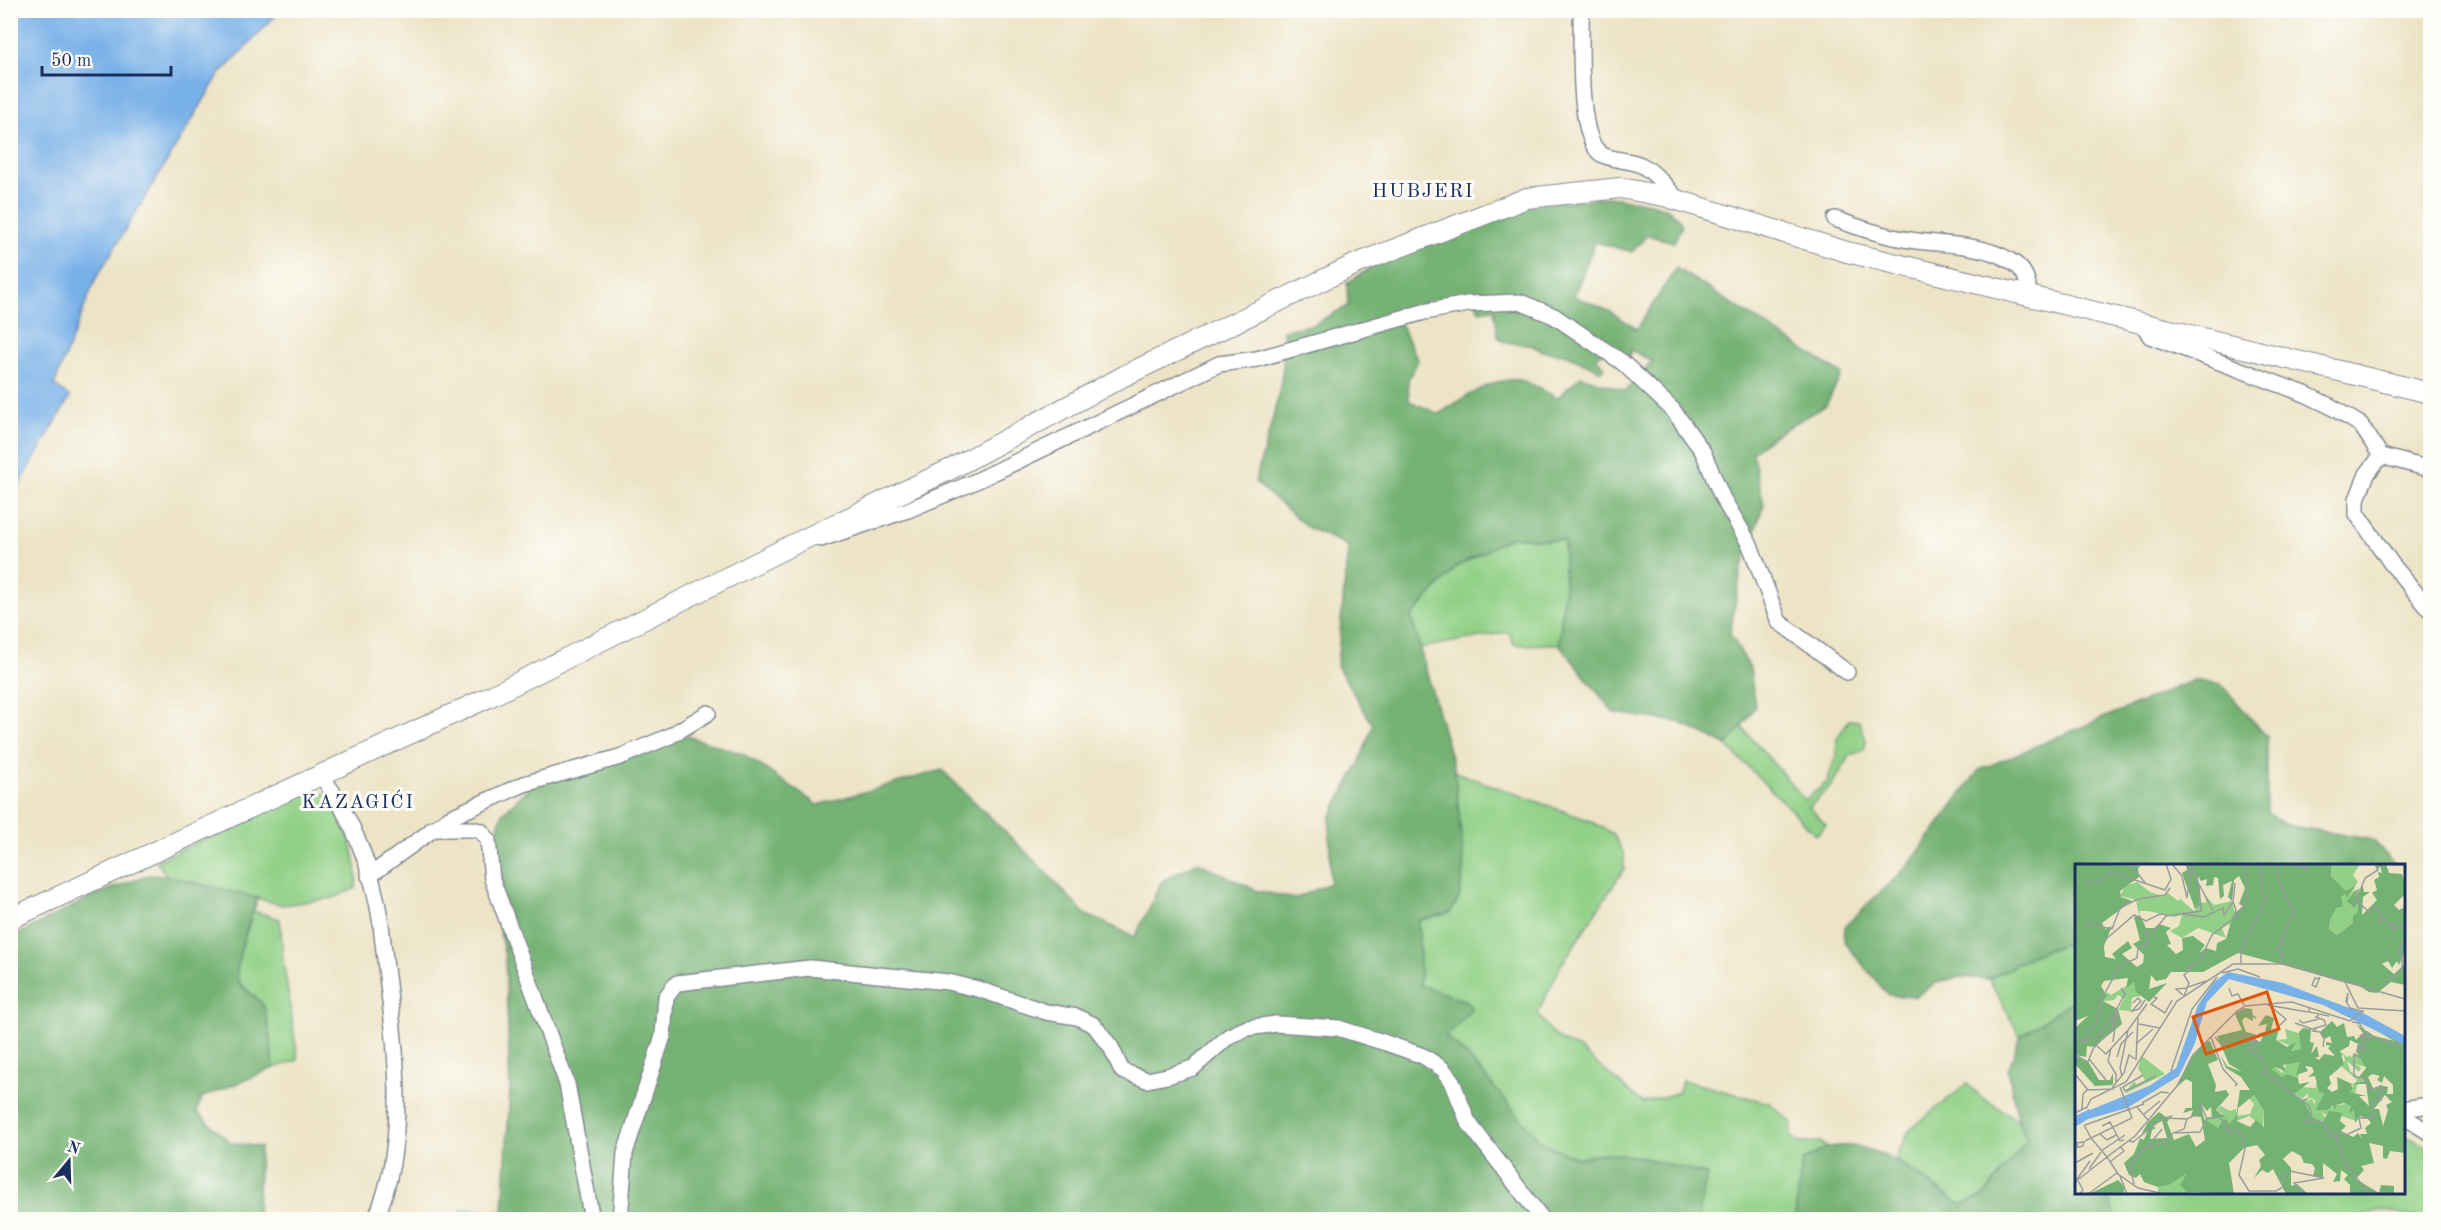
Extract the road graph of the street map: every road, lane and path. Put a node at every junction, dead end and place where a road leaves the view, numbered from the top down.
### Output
1 (1581, 10) edge
2 (1679, 201) junction
3 (1835, 219) dead end
4 (2028, 298) junction
5 (2142, 324) junction
6 (2430, 393) edge
7 (2381, 456) junction
8 (2430, 469) edge
9 (792, 545) junction
10 (2430, 610) edge
11 (1847, 672) dead end
12 (708, 713) dead end
13 (321, 775) junction
14 (432, 829) junction
15 (369, 876) junction
16 (10, 919) edge
17 (2430, 1105) edge
18 (2430, 1132) edge
19 (375, 1220) edge
20 (592, 1220) edge
21 (620, 1220) edge
22 (1543, 1220) edge

1 - 2 street
2 - 4 street
2 - 9 street
3 - 4 street
4 - 5 street
5 - 6 street
5 - 7 street
7 - 8 street
7 - 10 street
9 - 11 street
9 - 13 street
12 - 14 street
13 - 15 street
13 - 16 street
14 - 15 street
14 - 20 street
15 - 19 street
17 - 18 street
21 - 22 street

